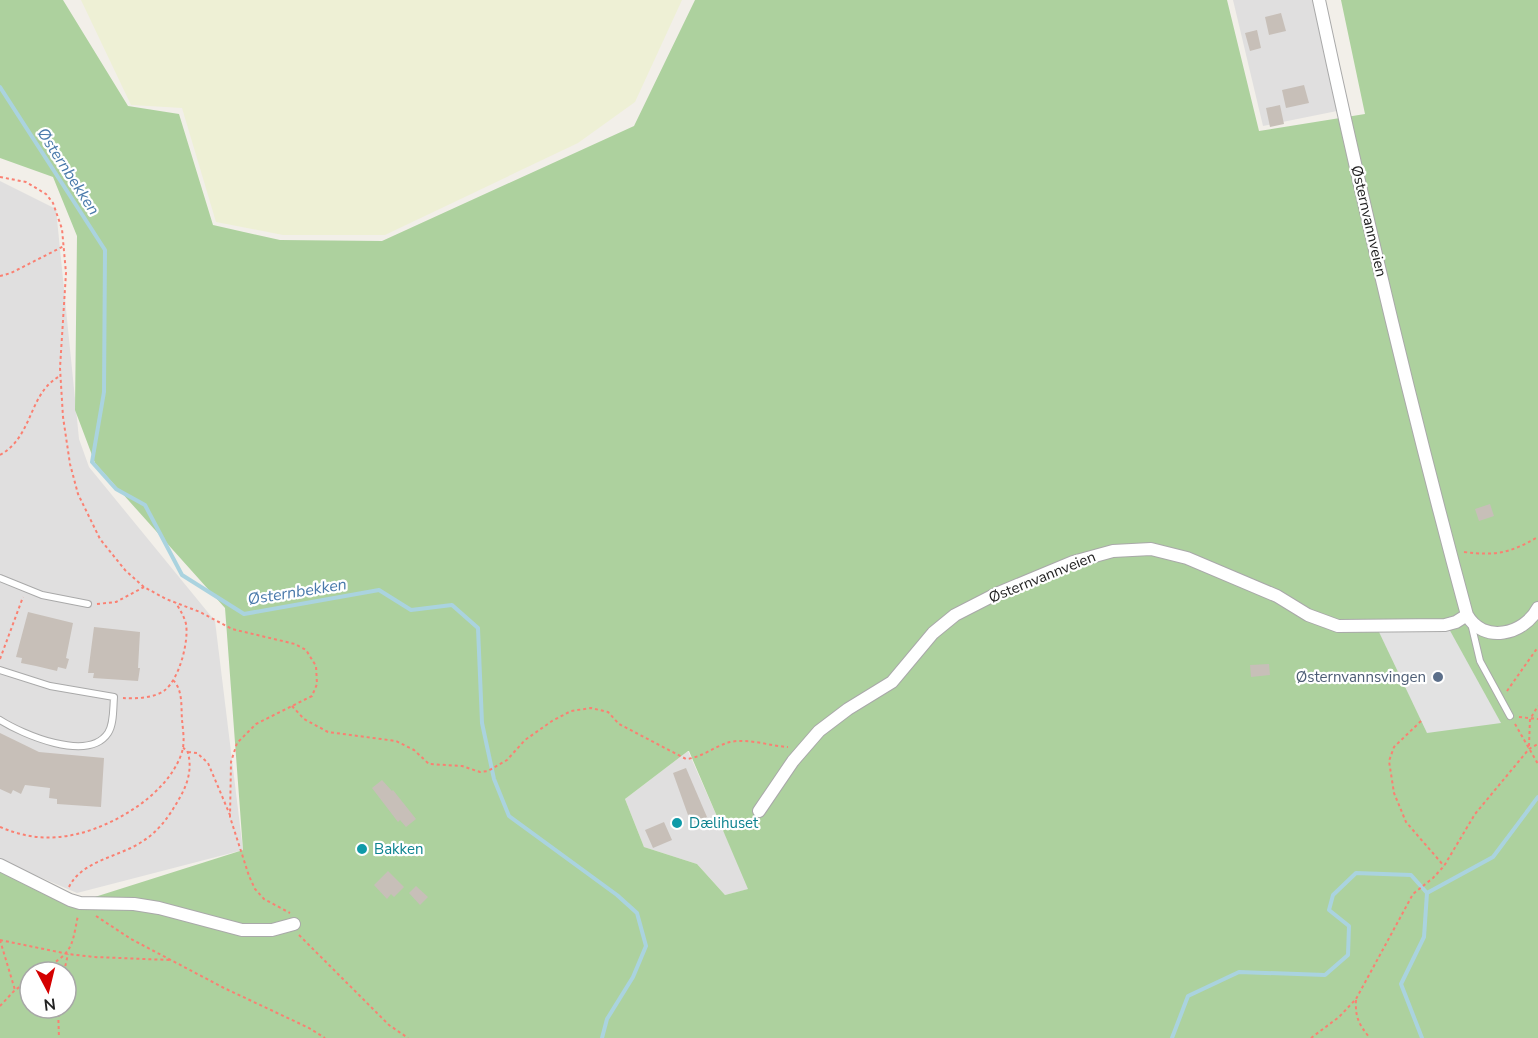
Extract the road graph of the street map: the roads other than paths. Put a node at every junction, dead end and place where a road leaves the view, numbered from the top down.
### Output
1 (1319, 0) edge
2 (0, 578) edge
3 (88, 604) road end
4 (1538, 608) edge
5 (1469, 619) junction
6 (0, 670) edge
7 (1510, 716) road end
8 (0, 720) edge
9 (759, 811) dead end
10 (0, 865) edge
11 (294, 924) road end

1 - 5 street, Østernvannveien
2 - 3 lane
4 - 5 street
5 - 7 lane
5 - 9 street, Østernvannveien
6 - 8 lane
10 - 11 street

